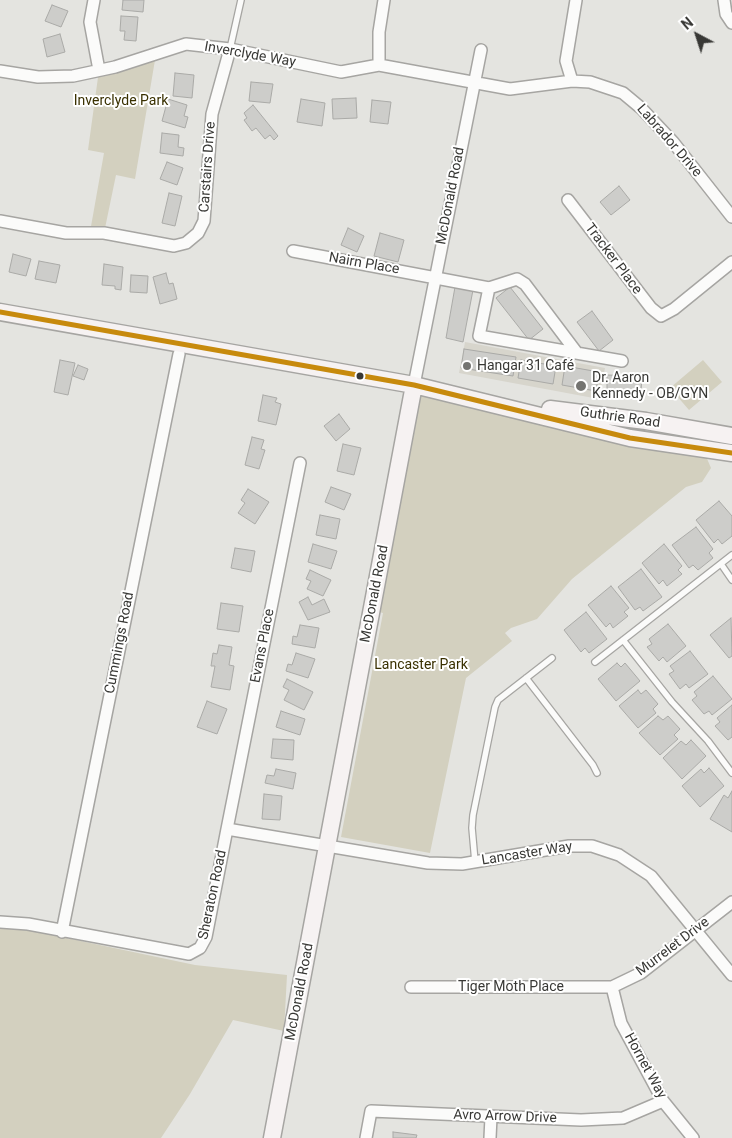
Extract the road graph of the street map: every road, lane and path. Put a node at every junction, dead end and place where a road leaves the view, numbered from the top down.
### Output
1 (94, 0) edge
2 (241, 0) edge
3 (384, 0) edge
4 (576, 0) edge
5 (724, 0) edge
6 (732, 23) edge
7 (230, 49) junction
8 (481, 50) dead end
9 (380, 66) junction
10 (99, 70) junction
11 (0, 71) edge
12 (572, 81) junction
13 (473, 83) junction
14 (568, 200) dead end
15 (732, 217) edge
16 (0, 221) edge
17 (293, 251) dead end
18 (732, 262) edge
19 (435, 277) junction
20 (489, 288) junction
21 (0, 312) edge
22 (576, 353) junction
23 (179, 354) dead end
24 (622, 361) dead end
25 (414, 385) junction
26 (478, 401) junction
27 (732, 436) edge
28 (732, 453) edge
29 (300, 463) dead end
30 (732, 555) edge
31 (721, 564) junction
32 (732, 580) edge
33 (623, 640) junction
34 (552, 658) dead end
35 (595, 662) dead end
36 (526, 678) junction
37 (597, 773) dead end
38 (732, 774) edge
39 (227, 829) junction
40 (327, 846) junction
41 (475, 862) junction
42 (732, 902) edge
43 (0, 922) edge
44 (696, 930) junction
45 (62, 932) junction
46 (732, 975) edge
47 (411, 987) dead end
48 (612, 987) junction
49 (663, 1101) junction
50 (491, 1117) junction
51 (272, 1138) edge
52 (366, 1138) edge
53 (490, 1138) edge
54 (693, 1138) edge

1 - 10 street
2 - 7 lane
3 - 9 street
4 - 12 street
5 - 6 street
7 - 9 street, Inverclyde Way
7 - 10 street, Inverclyde Way
7 - 16 street, Carstairs Drive
8 - 13 street, McDonald Road
9 - 13 street, Inverclyde Way
10 - 11 street, Inverclyde Way
12 - 13 street, Labrador Drive
12 - 15 street, Labrador Drive
13 - 19 street, McDonald Road
14 - 18 street, Tracker Place
17 - 19 street, Nairn Place
19 - 20 street, Nairn Place
19 - 25 street, McDonald Road
20 - 22 street
20 - 22 street
21 - 25 main road, Guthrie Road
22 - 24 street
23 - 45 street, Cummings Road
25 - 26 main road, Guthrie Road
25 - 40 main road, McDonald Road
26 - 27 main road, Guthrie Road
26 - 28 main road, Guthrie Road
29 - 39 street, Evans Place
30 - 31 lane
31 - 32 lane
31 - 33 lane
33 - 35 lane
33 - 38 lane
34 - 36 lane
36 - 37 lane
36 - 41 lane
39 - 40 street
39 - 45 street, Sheraton Road
40 - 41 street, Lancaster Way
40 - 51 main road, McDonald Road
41 - 44 street, Lancaster Way
42 - 44 street, Murrelet Drive
43 - 45 street, Sheraton Road
44 - 46 street, Lancaster Way
44 - 48 street, Murrelet Drive
47 - 48 street, Tiger Moth Place
48 - 49 street, Hornet Way
49 - 50 street, Avro Arrow Drive
49 - 54 street, Hornet Way
50 - 52 street, Avro Arrow Drive
50 - 53 street

